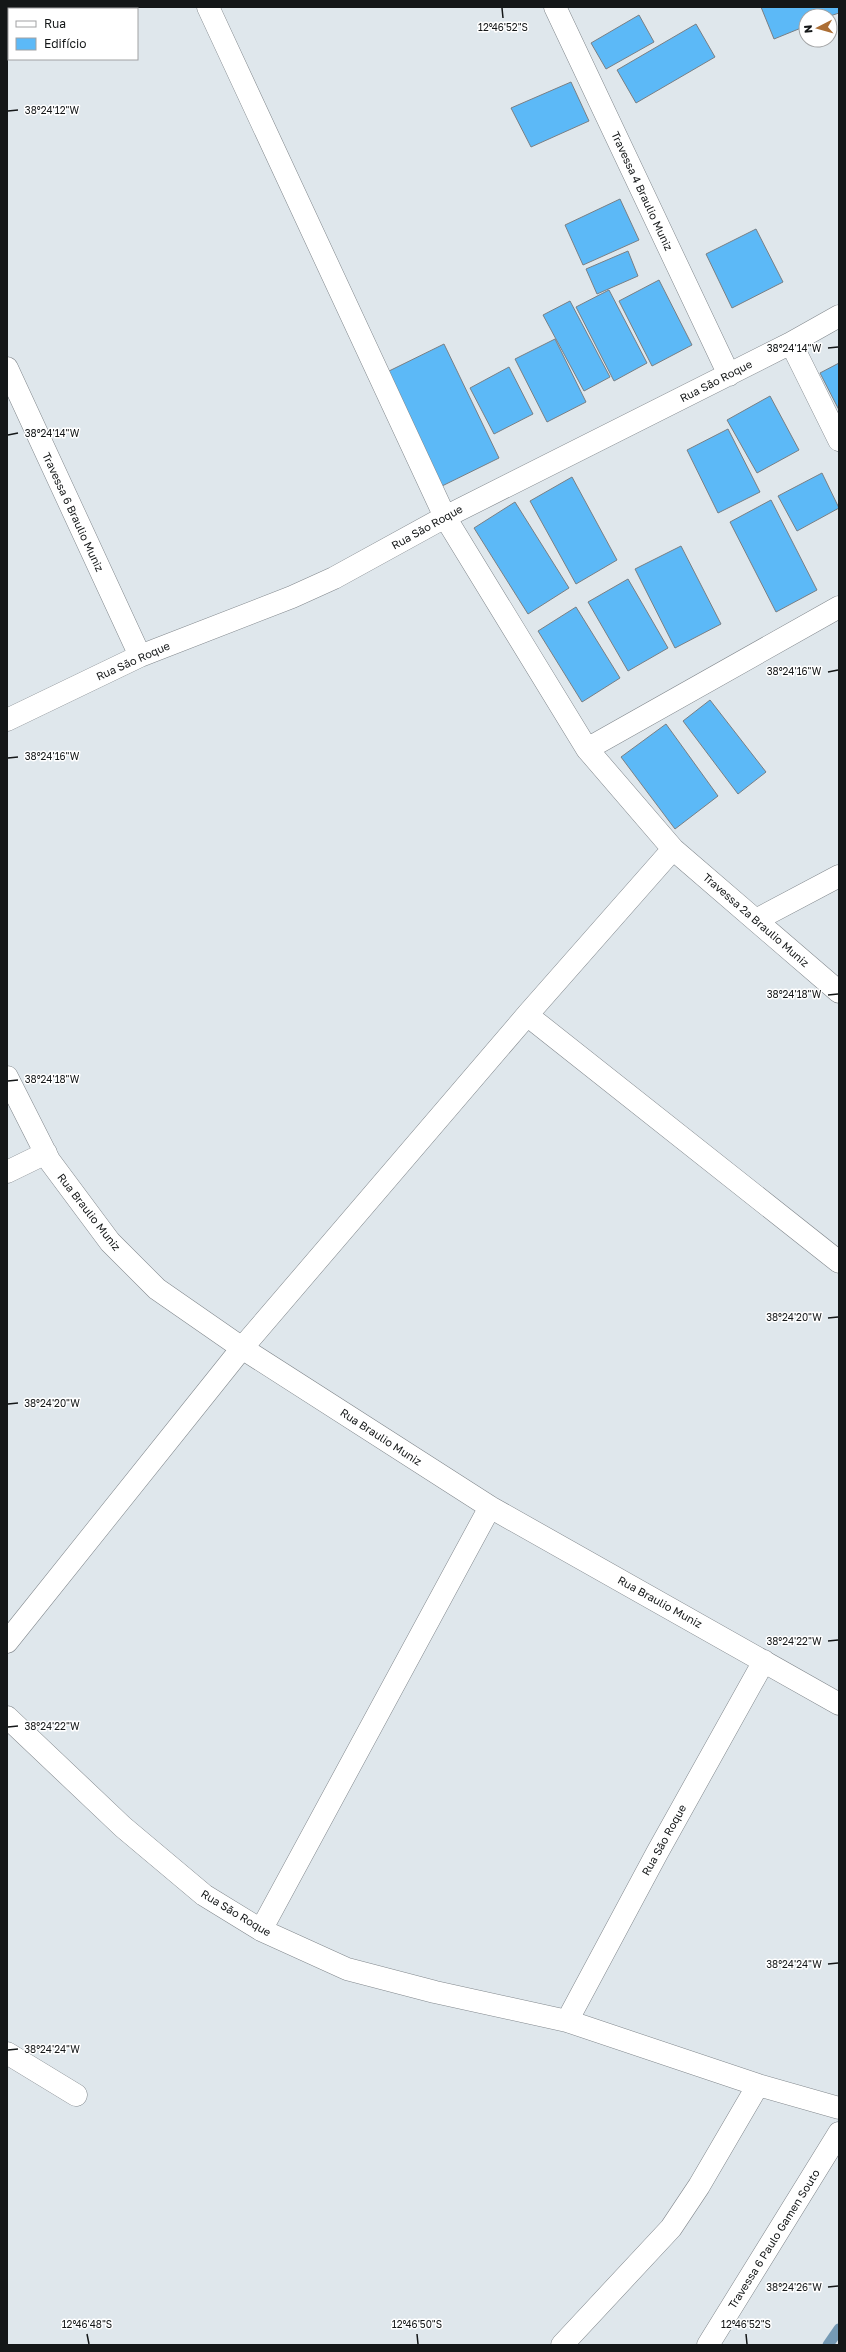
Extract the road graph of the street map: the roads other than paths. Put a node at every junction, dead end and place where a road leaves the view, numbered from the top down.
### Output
1 (208, 7) edge
2 (555, 7) edge
3 (839, 316) edge
4 (791, 343) junction
5 (7, 368) edge
6 (728, 375) junction
7 (839, 440) edge
8 (445, 517) junction
9 (839, 607) edge
10 (140, 656) junction
11 (7, 720) edge
12 (586, 749) junction
13 (673, 849) junction
14 (839, 876) edge
15 (756, 920) junction
16 (839, 992) edge
17 (527, 1015) junction
18 (7, 1077) edge
19 (46, 1153) junction
20 (7, 1172) edge
21 (839, 1262) edge
22 (242, 1348) junction
23 (490, 1507) junction
24 (7, 1642) edge
25 (764, 1661) junction
26 (839, 1704) edge
27 (7, 1717) edge
28 (261, 1930) junction
29 (567, 2021) junction
30 (7, 2053) edge
31 (758, 2085) junction
32 (76, 2095) dead end
33 (839, 2108) edge
34 (839, 2133) edge
35 (562, 2345) edge
36 (708, 2345) edge

1 - 8 street, Travessa 2ª Braulio Muniz
2 - 6 street, Travessa 4 Braulio Muniz
3 - 4 street, Rua São Roque
4 - 6 street, Rua São Roque
4 - 7 street
5 - 10 street, Travessa 6 Braulio Muniz
6 - 8 street, Rua São Roque
8 - 10 street, Rua São Roque
8 - 12 street, Travessa 2ª Braulio Muniz
9 - 12 street
10 - 11 street, Rua São Roque
12 - 13 street, Travessa 2ª Braulio Muniz
13 - 15 street, Travessa 2ª Braulio Muniz
13 - 17 street
14 - 15 street
15 - 16 street, Travessa 2ª Braulio Muniz
17 - 21 street
17 - 22 street
18 - 19 street, Rua Braulio Muniz
19 - 20 street
19 - 22 street, Rua Braulio Muniz
22 - 23 street, Rua Braulio Muniz
22 - 24 street
23 - 25 street, Rua Braulio Muniz
23 - 28 street
25 - 26 street, Rua Braulio Muniz
25 - 29 street, Rua São Roque
27 - 28 street, Rua São Roque
28 - 29 street, Rua São Roque
29 - 31 street, Rua São Roque
30 - 32 street
31 - 33 street, Rua São Roque
31 - 35 street
34 - 36 street, Travessa 6 Paulo Gamen Souto

